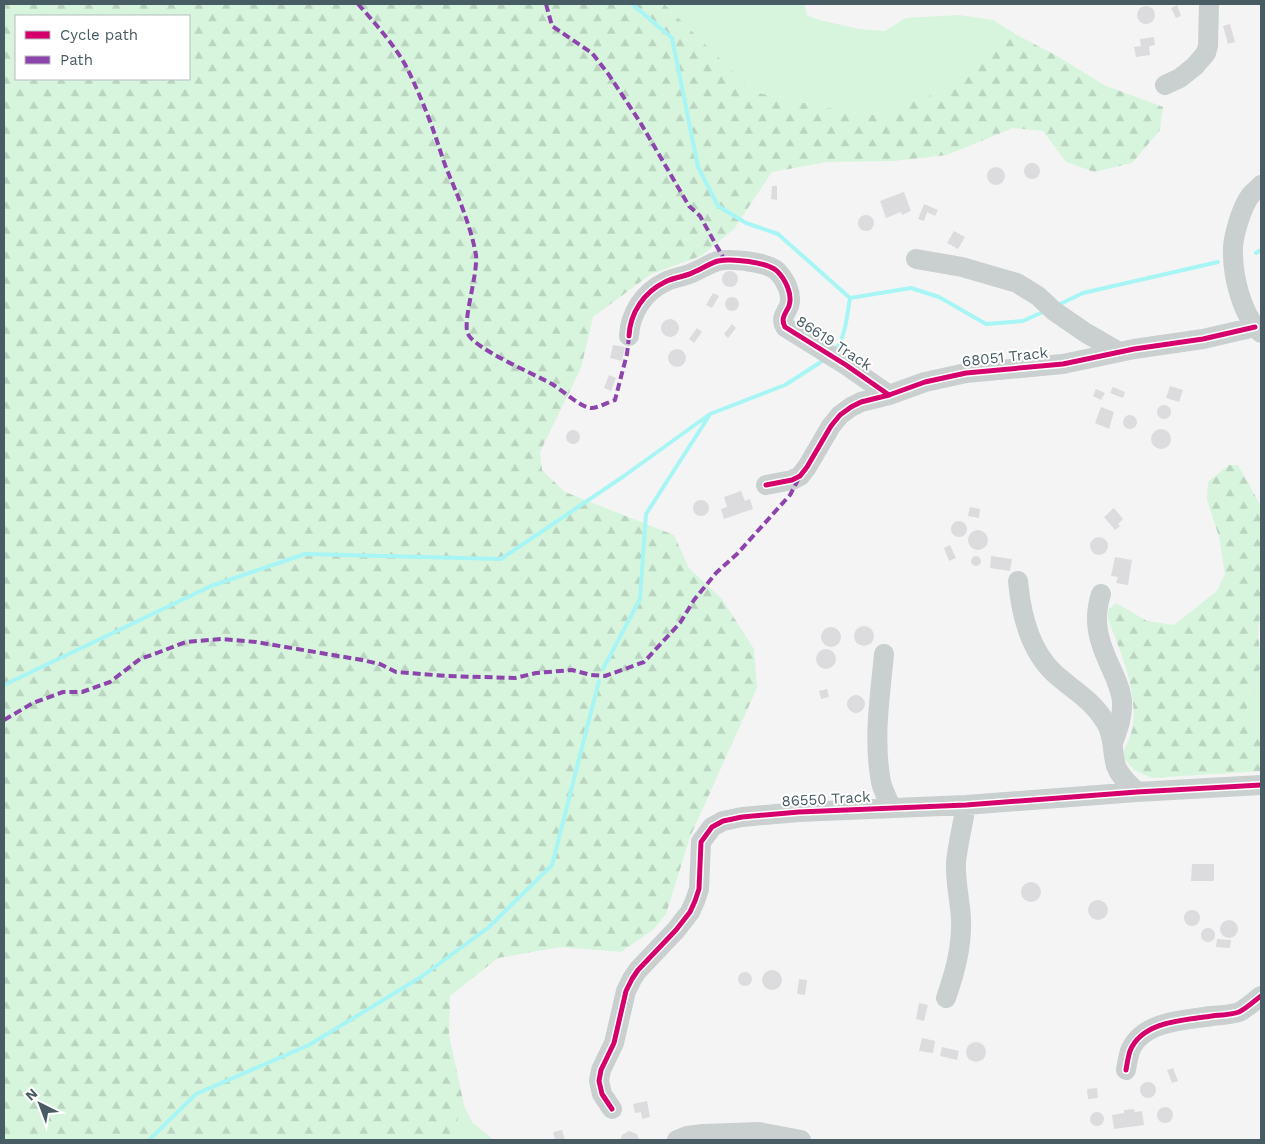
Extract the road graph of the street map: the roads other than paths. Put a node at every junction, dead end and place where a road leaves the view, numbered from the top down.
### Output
1 (1209, 4) edge
2 (1165, 85) dead end
3 (1261, 185) edge
4 (916, 259) dead end
5 (1258, 330) edge
6 (630, 336) dead end
7 (1119, 352) junction
8 (889, 395) junction
9 (766, 485) dead end
10 (1018, 581) dead end
11 (1101, 594) dead end
12 (884, 654) dead end
13 (1113, 743) junction
14 (1261, 786) edge
15 (1137, 792) junction
16 (966, 806) junction
17 (891, 808) junction
18 (1261, 996) edge
19 (946, 998) dead end
20 (1126, 1070) dead end
21 (612, 1109) dead end
22 (677, 1140) edge
23 (801, 1140) edge

1 - 2 street
3 - 5 street
4 - 7 street
5 - 7 street, 68051 Track
6 - 8 street, 86619 Track
7 - 8 street, 68051 Track
8 - 9 street, 68051 Track
10 - 13 street
11 - 13 street
12 - 17 street
13 - 15 street
14 - 15 street, 86550 Track
15 - 16 street, 86550 Track
16 - 17 street, 86550 Track
16 - 19 street
17 - 21 street, 86550 Track
18 - 20 street
22 - 23 street

